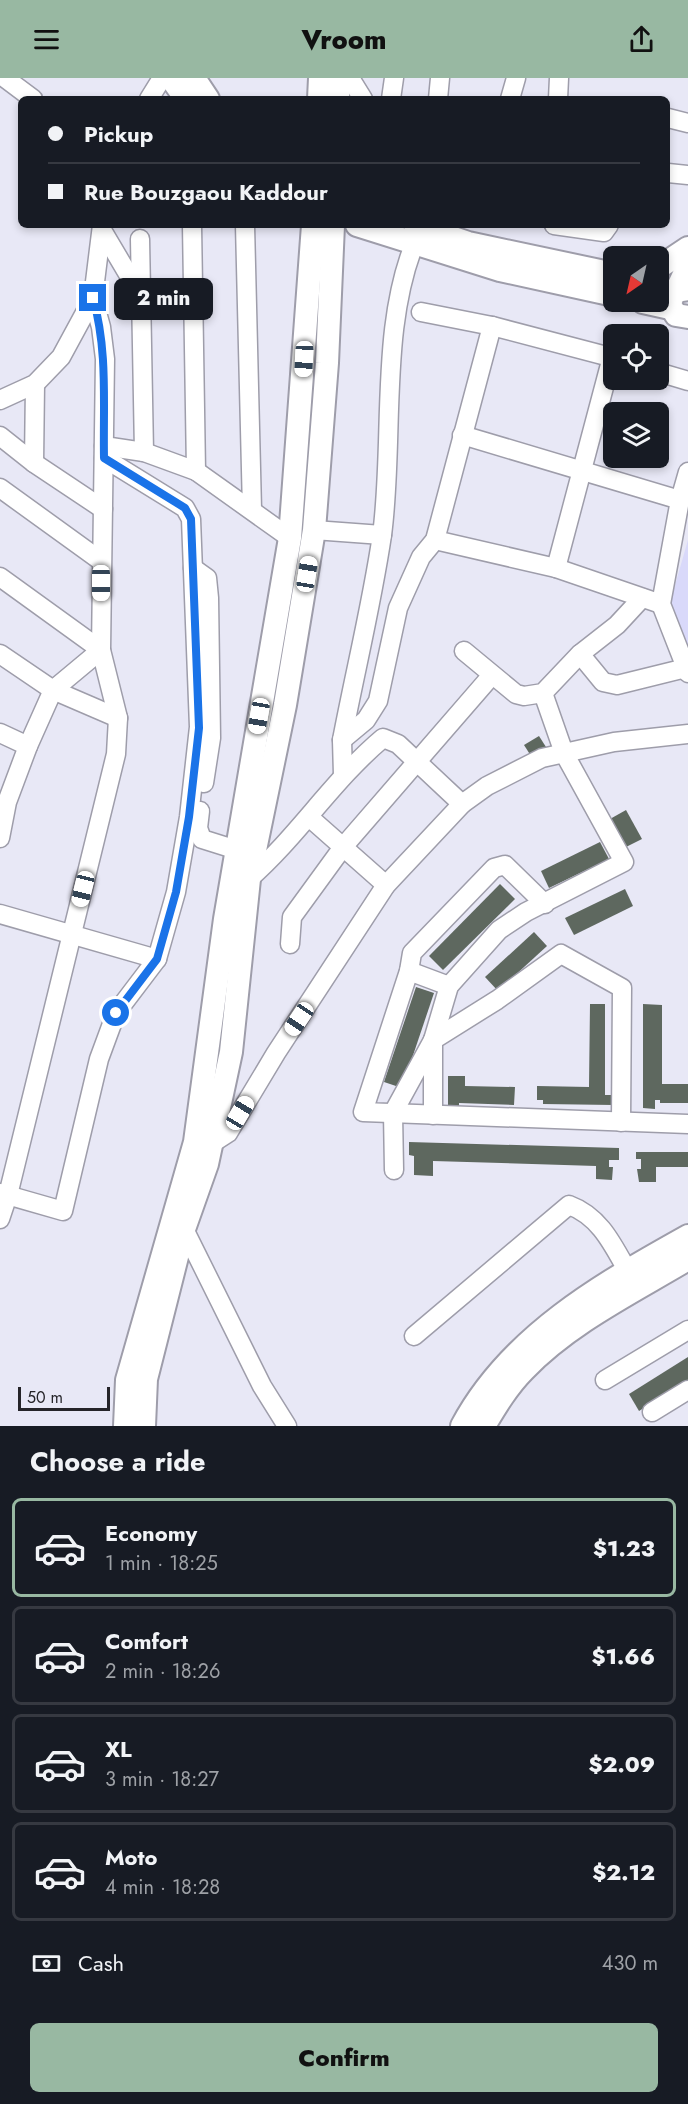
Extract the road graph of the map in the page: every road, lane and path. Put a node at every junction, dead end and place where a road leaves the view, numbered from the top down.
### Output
1 (5, 78) edge
2 (162, 78) edge
3 (171, 78) edge
4 (194, 78) edge
5 (320, 78) edge
6 (339, 78) edge
7 (350, 78) edge
8 (394, 78) edge
9 (440, 78) edge
10 (516, 78) edge
11 (559, 78) edge
12 (29, 96) edge
13 (151, 96) edge
14 (184, 96) edge
15 (206, 96) edge
16 (319, 96) edge
17 (338, 96) edge
18 (361, 96) edge
19 (391, 96) edge
20 (438, 96) edge
21 (511, 96) edge
22 (558, 96) edge
23 (670, 118) edge
24 (688, 123) edge
25 (670, 173) edge
26 (688, 175) edge
27 (102, 228) edge
28 (192, 228) edge
29 (245, 228) edge
30 (313, 228) edge
31 (333, 228) edge
32 (404, 228) edge
33 (575, 228) edge
34 (607, 228) edge
35 (420, 229) edge
36 (140, 239) dead end
37 (688, 248) edge
38 (669, 261) edge
39 (688, 261) edge
40 (603, 272) edge
41 (603, 292) edge
42 (93, 298) junction
43 (142, 298) junction
44 (679, 301) edge
45 (421, 312) dead end
46 (492, 326) junction
47 (603, 355) edge
48 (669, 375) edge
49 (688, 381) edge
50 (34, 384) junction
51 (603, 390) edge
52 (0, 400) edge
53 (462, 435) junction
54 (0, 436) edge
55 (104, 452) junction
56 (144, 452) junction
57 (34, 463) junction
58 (580, 468) junction
59 (196, 471) junction
60 (688, 472) edge
61 (0, 488) edge
62 (680, 501) junction
63 (103, 510) junction
64 (252, 510) junction
65 (314, 530) junction
66 (382, 535) junction
67 (290, 538) junction
68 (435, 540) junction
69 (101, 561) junction
70 (193, 568) junction
71 (556, 568) junction
72 (0, 577) edge
73 (642, 597) junction
74 (661, 604) junction
75 (101, 650) junction
76 (464, 651) dead end
77 (0, 654) edge
78 (580, 654) junction
79 (687, 671) edge
80 (492, 675) junction
81 (53, 690) junction
82 (543, 693) junction
83 (118, 718) junction
84 (0, 733) edge
85 (688, 734) edge
86 (342, 741) junction
87 (28, 746) junction
88 (564, 753) junction
89 (417, 762) junction
90 (343, 775) junction
91 (0, 784) edge
92 (4, 803) edge
93 (462, 804) junction
94 (309, 817) junction
95 (0, 838) edge
96 (343, 847) junction
97 (237, 850) junction
98 (249, 879) junction
99 (386, 885) junction
100 (545, 904) junction
101 (0, 914) edge
102 (71, 934) junction
103 (290, 944) dead end
104 (157, 959) junction
105 (409, 971) junction
106 (449, 986) junction
107 (433, 1040) junction
108 (393, 1113) junction
109 (433, 1115) junction
110 (621, 1122) junction
111 (688, 1124) edge
112 (203, 1143) junction
113 (394, 1170) dead end
114 (4, 1194) edge
115 (0, 1219) edge
116 (184, 1229) junction
117 (688, 1236) edge
118 (688, 1259) edge
119 (627, 1270) junction
120 (688, 1330) edge
121 (414, 1336) dead end
122 (605, 1380) dead end
123 (688, 1390) edge
124 (652, 1412) dead end
125 (125, 1426) edge
126 (144, 1426) edge
127 (287, 1426) edge
128 (462, 1426) edge
129 (484, 1426) edge

1 - 12 street
2 - 13 street
3 - 14 main road
4 - 15 main road
5 - 16 main road
6 - 17 main road
7 - 18 street
8 - 19 street
9 - 20 street
10 - 21 street
11 - 22 street
23 - 24 street
25 - 26 street
27 - 42 street
27 - 43 street
28 - 59 street
29 - 64 street
30 - 67 main road
31 - 65 main road
32 - 35 main road
33 - 34 street
35 - 40 main road
35 - 41 main road
35 - 66 street
36 - 43 street
37 - 38 main road
39 - 44 street
42 - 50 street
42 - 55 street
43 - 56 street
45 - 46 street
46 - 47 street
46 - 53 street
48 - 49 street
50 - 52 street
50 - 57 street
51 - 58 street
53 - 58 street
53 - 68 street
54 - 57 street
55 - 56 street
55 - 63 street
55 - 70 street
56 - 59 street
57 - 63 street
58 - 62 street
58 - 71 street
59 - 64 street
60 - 62 street
61 - 69 street
62 - 74 street
63 - 69 street
64 - 67 street
65 - 66 street
65 - 98 main road
66 - 86 street
67 - 97 main road
68 - 71 street
68 - 86 street
69 - 75 street
70 - 97 street
70 - 104 street
71 - 73 street
72 - 75 street
73 - 74 street
73 - 78 street
74 - 79 street
75 - 81 street
75 - 83 street
76 - 80 street
77 - 81 street
78 - 79 street
78 - 82 street
80 - 82 street
80 - 89 street
81 - 83 street
81 - 87 street
82 - 88 street
83 - 102 street
84 - 87 street
85 - 88 street
86 - 90 street
87 - 92 street
88 - 93 street
88 - 100 street
89 - 90 street
89 - 93 street
89 - 96 street
90 - 94 street
91 - 92 street
92 - 95 street
93 - 99 street
94 - 96 street
94 - 98 street
96 - 99 street
96 - 103 street
97 - 112 main road
98 - 112 main road
99 - 112 street
100 - 105 street
100 - 106 street
101 - 102 street
102 - 104 street
102 - 114 street
104 - 114 street
105 - 106 street
105 - 108 street
106 - 107 street
107 - 108 street
107 - 109 street
107 - 110 street
108 - 109 street
108 - 113 street
109 - 110 street
110 - 111 street
112 - 116 main road
112 - 125 main road
114 - 115 street
116 - 126 main road
116 - 127 street
117 - 119 main road
118 - 129 main road
119 - 121 street
119 - 128 main road
120 - 122 street
123 - 124 street

